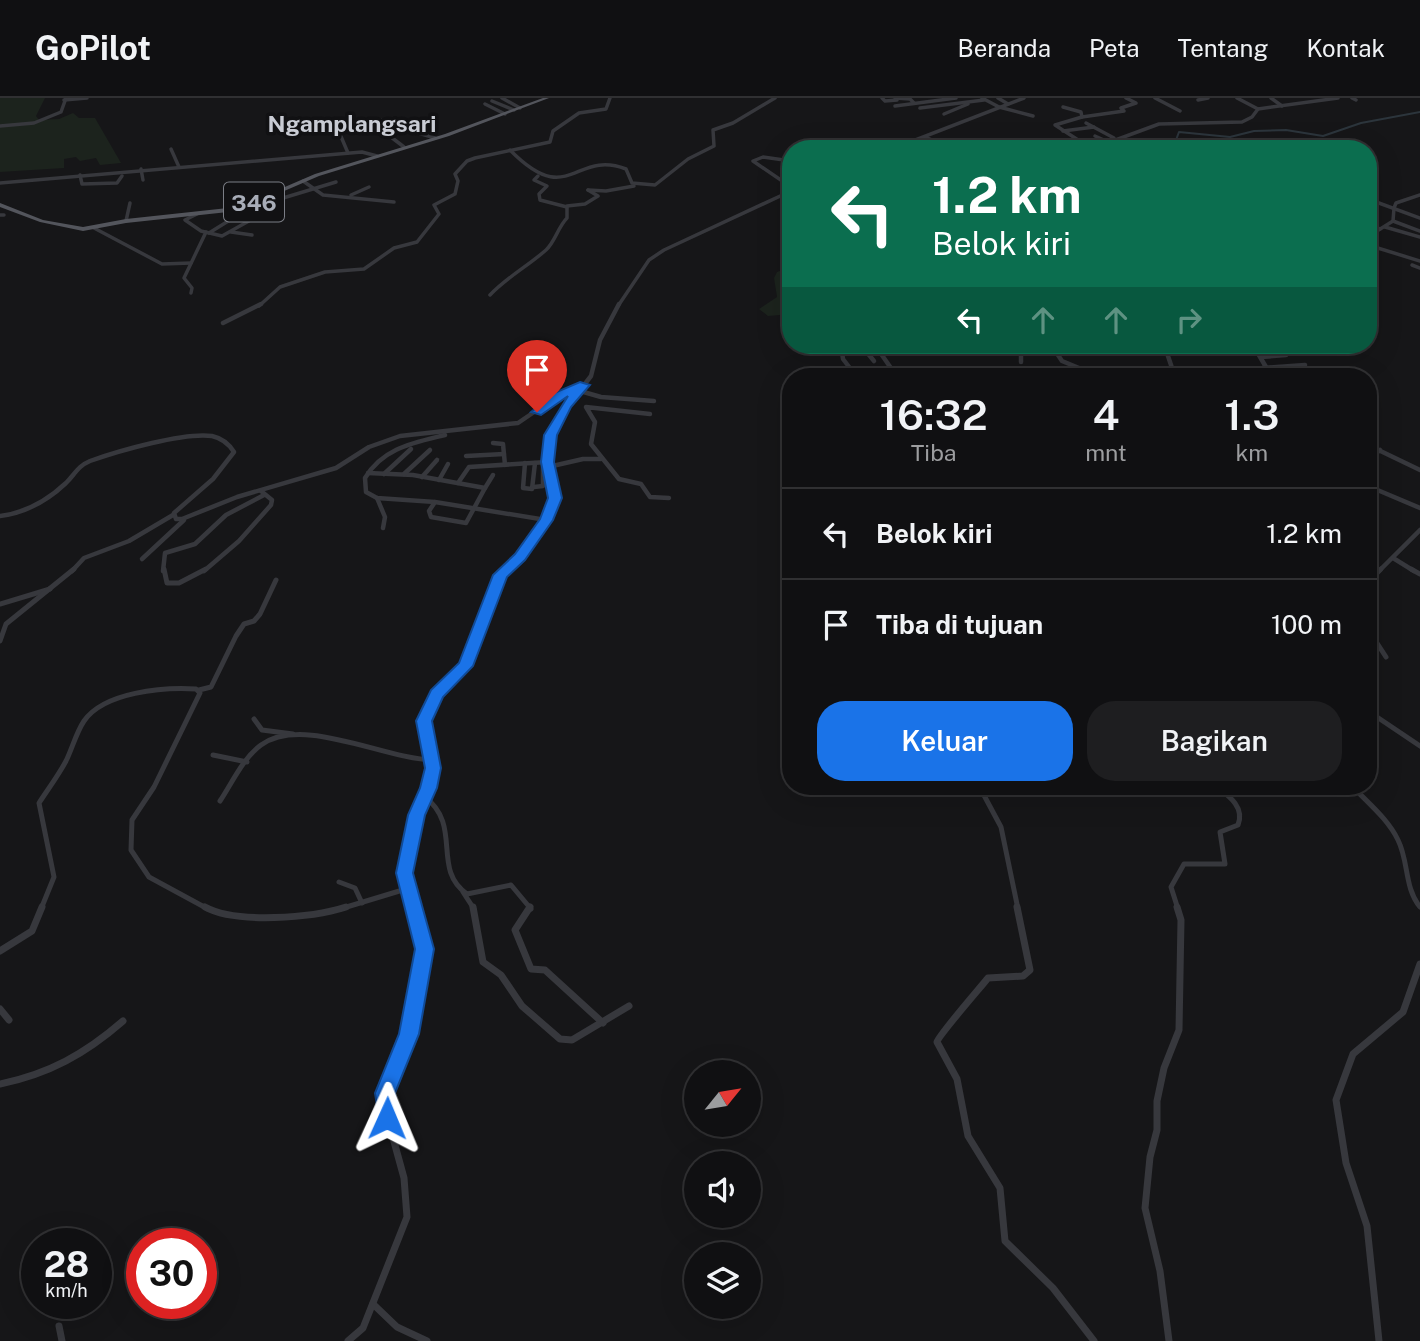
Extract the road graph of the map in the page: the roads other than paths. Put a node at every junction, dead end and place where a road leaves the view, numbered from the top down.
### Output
1 (87, 98) edge
2 (502, 98) edge
3 (547, 98) edge
4 (610, 98) edge
5 (775, 98) edge
6 (882, 98) edge
7 (909, 98) edge
8 (915, 98) edge
9 (956, 98) edge
10 (998, 98) edge
11 (1024, 98) edge
12 (1126, 98) edge
13 (1155, 98) edge
14 (1208, 98) edge
15 (1237, 98) edge
16 (1248, 98) edge
17 (1271, 98) edge
18 (1325, 98) edge
19 (1338, 98) edge
20 (65, 99) edge
21 (896, 99) edge
22 (938, 99) edge
23 (983, 99) edge
24 (492, 100) dead end
25 (1198, 100) edge
26 (1242, 100) edge
27 (1333, 101) junction
28 (969, 102) junction
29 (914, 103) junction
30 (485, 104) dead end
31 (1007, 104) junction
32 (902, 105) junction
33 (944, 105) junction
34 (895, 106) dead end
35 (1282, 106) junction
36 (999, 107) junction
37 (1063, 107) dead end
38 (517, 109) junction
39 (1258, 109) junction
40 (909, 111) dead end
41 (950, 111) junction
42 (1180, 111) dead end
43 (944, 114) dead end
44 (502, 115) junction
45 (1033, 116) dead end
46 (1082, 117) junction
47 (381, 120) dead end
48 (1086, 123) dead end
49 (0, 126) edge
50 (337, 127) dead end
51 (1094, 128) junction
52 (1063, 131) junction
53 (415, 132) dead end
54 (1095, 136) dead end
55 (925, 137) junction
56 (1112, 137) junction
57 (435, 138) junction
58 (918, 140) edge
59 (932, 140) edge
60 (1078, 140) edge
61 (1102, 140) edge
62 (1106, 140) edge
63 (404, 147) junction
64 (171, 149) dead end
65 (511, 151) junction
66 (348, 153) junction
67 (377, 156) junction
68 (782, 160) edge
69 (179, 167) junction
70 (141, 169) junction
71 (80, 175) junction
72 (122, 176) dead end
73 (538, 176) junction
74 (63, 177) junction
75 (143, 180) dead end
76 (303, 181) junction
77 (336, 182) dead end
78 (782, 182) edge
79 (0, 183) edge
80 (637, 185) junction
81 (63, 187) dead end
82 (369, 187) dead end
83 (312, 190) junction
84 (606, 191) junction
85 (782, 193) edge
86 (1420, 195) edge
87 (598, 196) junction
88 (338, 197) junction
89 (348, 197) junction
90 (394, 202) dead end
91 (130, 203) dead end
92 (259, 203) junction
93 (339, 203) dead end
94 (1377, 203) edge
95 (0, 205) edge
96 (567, 207) junction
97 (1394, 210) junction
98 (197, 214) junction
99 (258, 216) junction
100 (1420, 218) edge
101 (126, 221) junction
102 (1393, 221) junction
103 (1377, 227) edge
104 (94, 228) junction
105 (1383, 228) junction
106 (1420, 231) edge
107 (231, 232) junction
108 (208, 233) junction
109 (1377, 234) edge
110 (252, 235) dead end
111 (1420, 237) edge
112 (1377, 246) edge
113 (1420, 261) edge
114 (191, 263) junction
115 (1412, 265) dead end
116 (1420, 268) edge
117 (191, 293) dead end
118 (490, 295) dead end
119 (223, 323) dead end
120 (868, 354) edge
121 (1021, 354) edge
122 (1058, 354) edge
123 (1259, 354) edge
124 (1286, 355) dead end
125 (1261, 357) junction
126 (874, 361) dead end
127 (1021, 362) dead end
128 (1306, 365) dead end
129 (1079, 368) dead end
130 (1263, 368) joint
131 (514, 385) dead end
132 (582, 388) junction
133 (553, 399) junction
134 (654, 401) dead end
135 (650, 414) dead end
136 (461, 430) junction
137 (493, 443) dead end
138 (411, 449) dead end
139 (1377, 449) edge
140 (430, 450) dead end
141 (1380, 450) junction
142 (1377, 452) edge
143 (504, 454) junction
144 (466, 456) dead end
145 (438, 460) dead end
146 (601, 460) junction
147 (525, 463) junction
148 (535, 463) junction
149 (449, 464) dead end
150 (546, 464) junction
151 (505, 465) junction
152 (1420, 470) edge
153 (368, 473) junction
154 (384, 474) junction
155 (403, 475) junction
156 (493, 475) dead end
157 (422, 477) junction
158 (439, 480) junction
159 (458, 483) junction
160 (534, 487) junction
161 (485, 488) junction
162 (1377, 490) edge
163 (263, 493) junction
164 (377, 498) junction
165 (669, 498) dead end
166 (435, 502) junction
167 (1420, 508) edge
168 (476, 510) junction
169 (173, 515) junction
170 (0, 516) edge
171 (186, 518) junction
172 (546, 520) junction
173 (383, 528) dead end
174 (1420, 530) edge
175 (1393, 558) junction
176 (142, 559) dead end
177 (1377, 573) edge
178 (1420, 574) edge
179 (276, 580) dead end
180 (56, 586) junction
181 (0, 604) edge
182 (0, 641) edge
183 (1377, 643) edge
184 (1386, 657) dead end
185 (199, 690) junction
186 (1377, 717) edge
187 (254, 719) dead end
188 (296, 735) junction
189 (1420, 746) edge
190 (213, 755) dead end
191 (433, 760) junction
192 (247, 762) junction
193 (985, 795) edge
194 (1225, 795) edge
195 (1360, 795) edge
196 (425, 797) junction
197 (220, 801) dead end
198 (340, 882) dead end
199 (406, 890) junction
200 (463, 892) junction
201 (362, 903) junction
202 (1420, 907) edge
203 (0, 951) edge
204 (1420, 964) edge
205 (629, 1006) dead end
206 (0, 1009) edge
207 (9, 1020) dead end
208 (123, 1021) dead end
209 (603, 1023) junction
210 (0, 1084) edge
211 (373, 1304) junction
212 (59, 1326) dead end
213 (62, 1341) edge
214 (348, 1341) edge
215 (427, 1341) edge
216 (1094, 1341) edge
217 (1169, 1341) edge
218 (1379, 1341) edge

1 - 20 street
2 - 38 street
3 - 38 main road, 346
4 - 65 street
5 - 80 street
6 - 21 street
7 - 8 street
7 - 21 street
7 - 29 street
9 - 22 street
10 - 31 street
11 - 31 street
12 - 46 street
13 - 42 street
14 - 25 street
15 - 26 street
16 - 26 street
17 - 35 street
18 - 27 street
19 - 27 street
20 - 49 street
22 - 29 street
22 - 33 street
23 - 28 street
23 - 36 street
24 - 38 street
26 - 39 street
27 - 35 street
28 - 33 street
28 - 41 street
29 - 32 street
29 - 33 street
30 - 44 street
31 - 36 street
32 - 34 street
32 - 40 street
33 - 41 street
35 - 39 street
36 - 45 street
36 - 55 street
37 - 46 street
38 - 44 main road, 346
39 - 56 street
41 - 43 street
44 - 57 main road, 346
46 - 52 street
47 - 63 street
48 - 51 street
50 - 66 street
51 - 52 street
51 - 56 street
52 - 60 street
53 - 57 street
54 - 61 street
55 - 58 street
55 - 59 street
56 - 62 street
57 - 63 main road, 346
63 - 67 main road, 346
64 - 69 street
65 - 73 street
65 - 119 street
66 - 67 street
66 - 69 street
67 - 76 main road, 346
68 - 78 street
69 - 70 street
70 - 71 street
70 - 75 street
71 - 72 street
71 - 74 street
73 - 80 street
73 - 96 street
74 - 79 street
74 - 81 street
76 - 83 street
76 - 92 main road, 346
77 - 83 street
80 - 84 street
82 - 89 street
83 - 88 street
83 - 92 street
84 - 87 street
84 - 87 street
85 - 132 street
86 - 97 street
87 - 96 street
88 - 89 street
88 - 93 street
89 - 90 street
91 - 101 street
92 - 98 main road, 346
92 - 99 street
94 - 97 street
95 - 104 main road, 346
96 - 118 street
97 - 100 street
97 - 102 street
98 - 101 main road, 346
98 - 108 street
99 - 107 street
99 - 108 street
101 - 104 main road, 346
102 - 105 street
102 - 106 street
103 - 105 street
104 - 114 street
105 - 109 street
105 - 111 street
107 - 108 street
107 - 110 street
108 - 114 street
112 - 113 street
114 - 117 street
115 - 116 street
120 - 126 street
121 - 127 street
122 - 129 street
123 - 125 street
124 - 125 street
125 - 130 street
128 - 130 street
131 - 133 street
132 - 133 street
132 - 134 street
132 - 150 street
133 - 136 street
135 - 146 street
136 - 153 street
136 - 163 street
137 - 143 street
138 - 154 street
139 - 141 street
140 - 155 street
141 - 142 street
141 - 152 street
143 - 144 street
143 - 151 street
145 - 157 street
146 - 150 street
146 - 165 street
147 - 148 street
147 - 151 street
147 - 160 street
148 - 150 street
148 - 160 street
149 - 158 street
150 - 160 street
150 - 172 street
151 - 159 street
153 - 154 street
153 - 164 street
154 - 155 street
155 - 157 street
156 - 161 street
157 - 158 street
158 - 159 street
159 - 161 street
161 - 168 street
162 - 167 street
163 - 163 street
163 - 171 street
164 - 166 street
164 - 173 street
166 - 168 street
166 - 168 street
168 - 172 street
169 - 170 street
169 - 171 street
169 - 180 street
171 - 176 street
172 - 191 street
174 - 175 street
175 - 177 street
175 - 178 street
179 - 185 street
180 - 181 street
180 - 182 street
183 - 184 street
185 - 201 street
185 - 203 street
186 - 189 street
187 - 188 street
188 - 191 street
188 - 192 street
190 - 192 street
191 - 196 street
192 - 197 street
193 - 216 street
194 - 217 street
195 - 202 street
196 - 199 street
196 - 200 street
198 - 201 street
199 - 201 street
199 - 211 street
200 - 209 street
200 - 209 street
204 - 218 street
205 - 209 street
206 - 207 street
208 - 210 street
211 - 214 street
211 - 215 street
212 - 213 street

